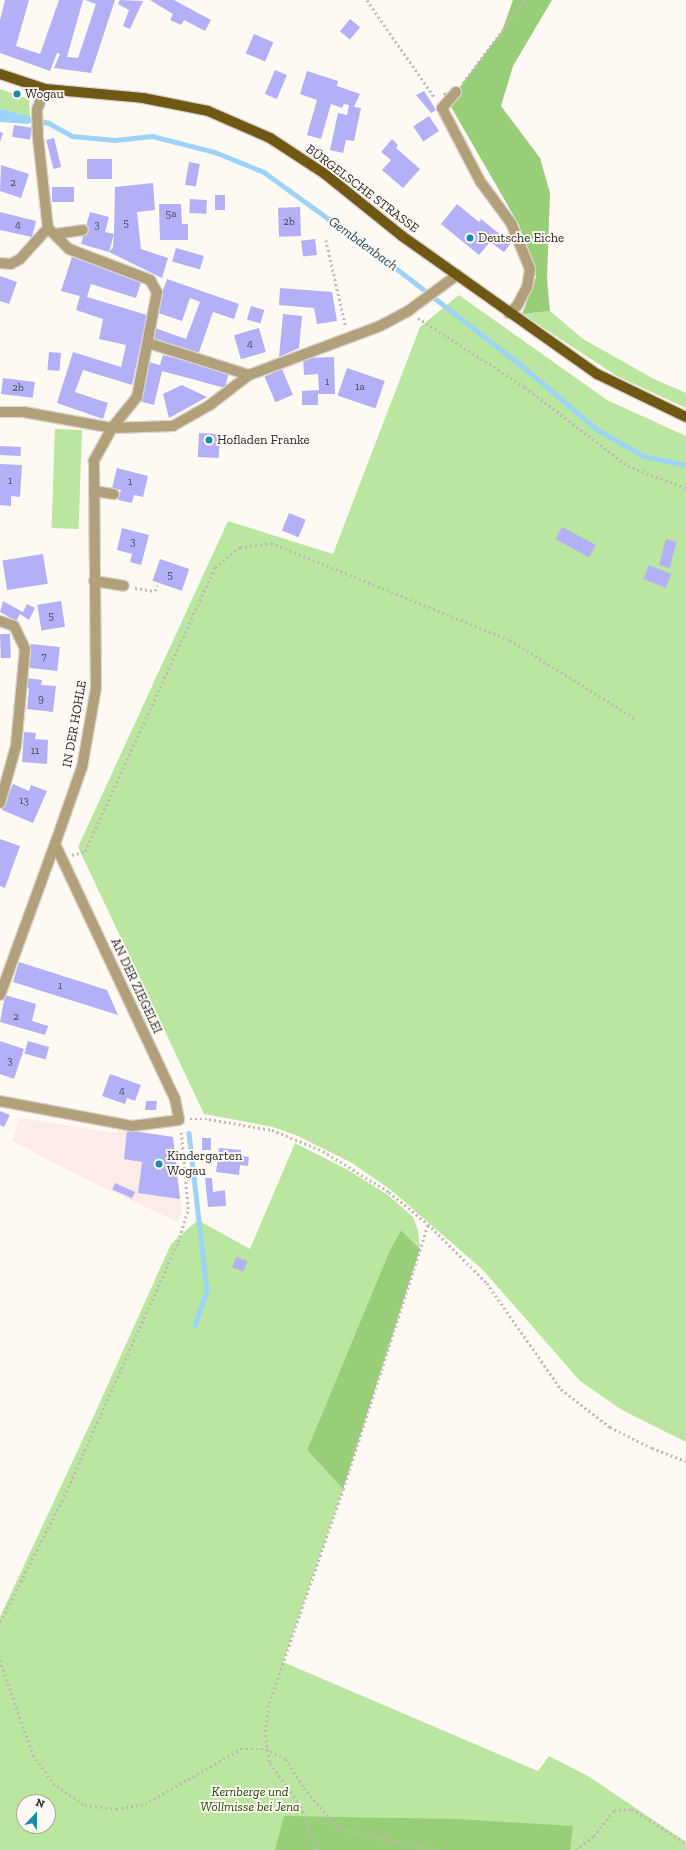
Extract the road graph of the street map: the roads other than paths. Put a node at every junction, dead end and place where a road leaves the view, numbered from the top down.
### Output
1 (0, 74) edge
2 (45, 89) junction
3 (456, 92) road end
4 (83, 230) dead end
5 (52, 231) junction
6 (0, 263) edge
7 (457, 275) junction
8 (509, 313) junction
9 (148, 343) junction
10 (249, 375) junction
11 (0, 412) edge
12 (686, 417) edge
13 (112, 428) junction
14 (94, 491) junction
15 (114, 494) dead end
16 (94, 581) junction
17 (124, 586) road end
18 (0, 621) edge
19 (4, 772) edge
20 (0, 803) edge
21 (55, 844) junction
22 (0, 995) edge
23 (0, 1101) edge

1 - 2 main road, BÜRGELSCHE STRASSE
2 - 5 street
2 - 7 main road, BÜRGELSCHE STRASSE
3 - 8 street
4 - 5 street
5 - 6 street
5 - 9 street, IN DER HOHLE
7 - 8 main road, BÜRGELSCHE STRASSE
7 - 10 street
8 - 12 main road, BÜRGELSCHE STRASSE
9 - 10 street
9 - 13 street, IN DER HOHLE
10 - 13 street
11 - 13 street
13 - 14 street, IN DER HOHLE
14 - 15 street
14 - 16 street, IN DER HOHLE
16 - 17 street
16 - 21 street, IN DER HOHLE
18 - 19 street
19 - 20 street
21 - 22 street
21 - 23 street, AN DER ZIEGELEI

